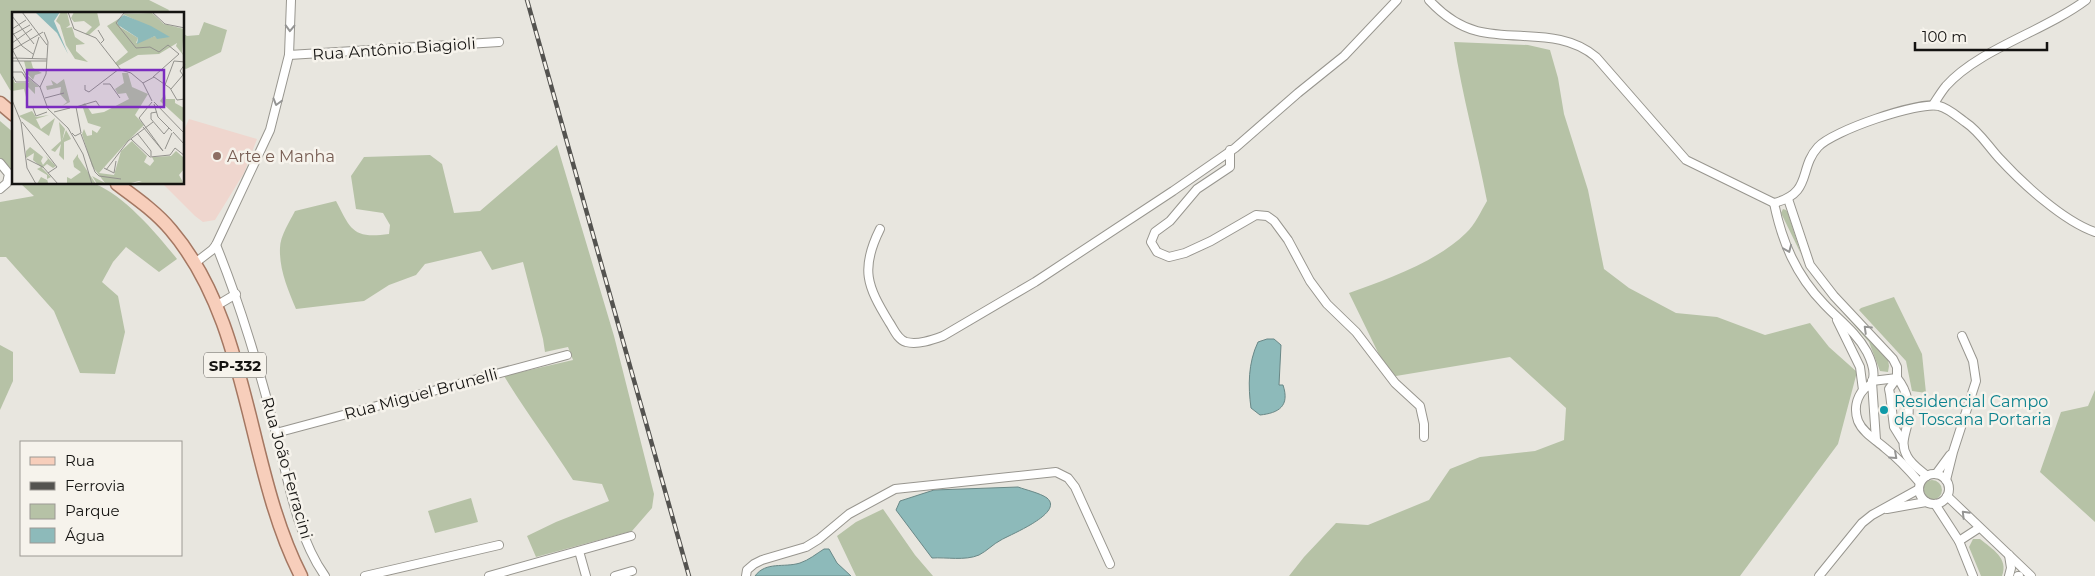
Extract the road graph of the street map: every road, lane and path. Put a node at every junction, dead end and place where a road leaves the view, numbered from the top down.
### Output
1 (291, 0) edge
2 (1397, 0) edge
3 (1429, 0) edge
4 (2086, 0) edge
5 (499, 42) dead end
6 (290, 55) junction
7 (0, 103) edge
8 (1933, 105) junction
9 (12, 113) edge
10 (1230, 150) junction
11 (0, 163) edge
12 (118, 185) edge
13 (0, 188) edge
14 (1788, 198) junction
15 (1774, 203) junction
16 (880, 229) dead end
17 (2095, 232) edge
18 (216, 245) junction
19 (195, 264) junction
20 (1810, 265) junction
21 (1797, 270) junction
22 (236, 294) junction
23 (1834, 296) junction
24 (1824, 304) junction
25 (216, 306) junction
26 (1833, 314) junction
27 (1962, 336) dead end
28 (567, 355) dead end
29 (1897, 378) junction
30 (1872, 382) junction
31 (1863, 390) junction
32 (276, 432) junction
33 (1424, 437) dead end
34 (1876, 440) junction
35 (1902, 440) junction
36 (1953, 452) junction
37 (1936, 474) junction
38 (1927, 476) junction
39 (1946, 480) junction
40 (1920, 486) junction
41 (1947, 496) junction
42 (1926, 502) junction
43 (1935, 504) junction
44 (1880, 510) junction
45 (1979, 528) junction
46 (631, 536) dead end
47 (1959, 541) junction
48 (499, 545) dead end
49 (579, 551) junction
50 (2009, 555) junction
51 (1110, 564) dead end
52 (632, 571) dead end
53 (301, 576) edge
54 (325, 576) edge
55 (364, 576) edge
56 (489, 576) edge
57 (586, 576) edge
58 (615, 576) edge
59 (746, 576) edge
60 (1820, 576) edge
61 (1973, 576) edge
62 (2009, 576) edge
63 (2030, 576) edge

1 -> 6 street
2 - 10 street
3 - 15 street
4 - 8 street
5 - 6 street, Rua Antônio Biagioli
6 -> 18 street
7 - 9 main road
8 - 14 street
8 - 17 street
10 - 16 street
10 - 33 street
11 - 13 street
12 - 19 main road, SP-332
14 - 15 street
14 - 20 street
15 -> 21 street
18 - 19 street
18 - 22 street, Rua João Ferracini
19 - 25 main road, SP-332
20 - 21 street
20 - 23 street
21 - 24 street
22 - 25 street
22 - 32 street, Rua João Ferracini
23 - 24 street
29 -> 23 street
24 - 26 street
25 - 53 main road, SP-332
26 - 30 street
26 - 31 street
27 - 36 street
28 - 32 street, Rua Miguel Brunelli
29 - 30 street
29 - 35 street
29 - 35 street
30 - 31 street
30 - 34 street
31 - 34 street
32 - 54 street, Rua João Ferracini
34 -> 40 street
35 - 38 street
36 - 37 street
36 - 39 street
37 - 38 street
37 - 39 street
38 - 40 street
39 - 41 street
40 - 42 street
40 - 44 street
41 - 43 street
45 -> 41 street
42 - 43 street
42 - 44 street
43 - 47 street
44 - 60 street
45 - 47 street
45 - 50 street
46 - 49 street
47 - 61 street
48 - 55 street
49 - 56 street
49 - 57 street
50 - 62 street
50 - 63 street
51 - 59 street
52 - 58 street

